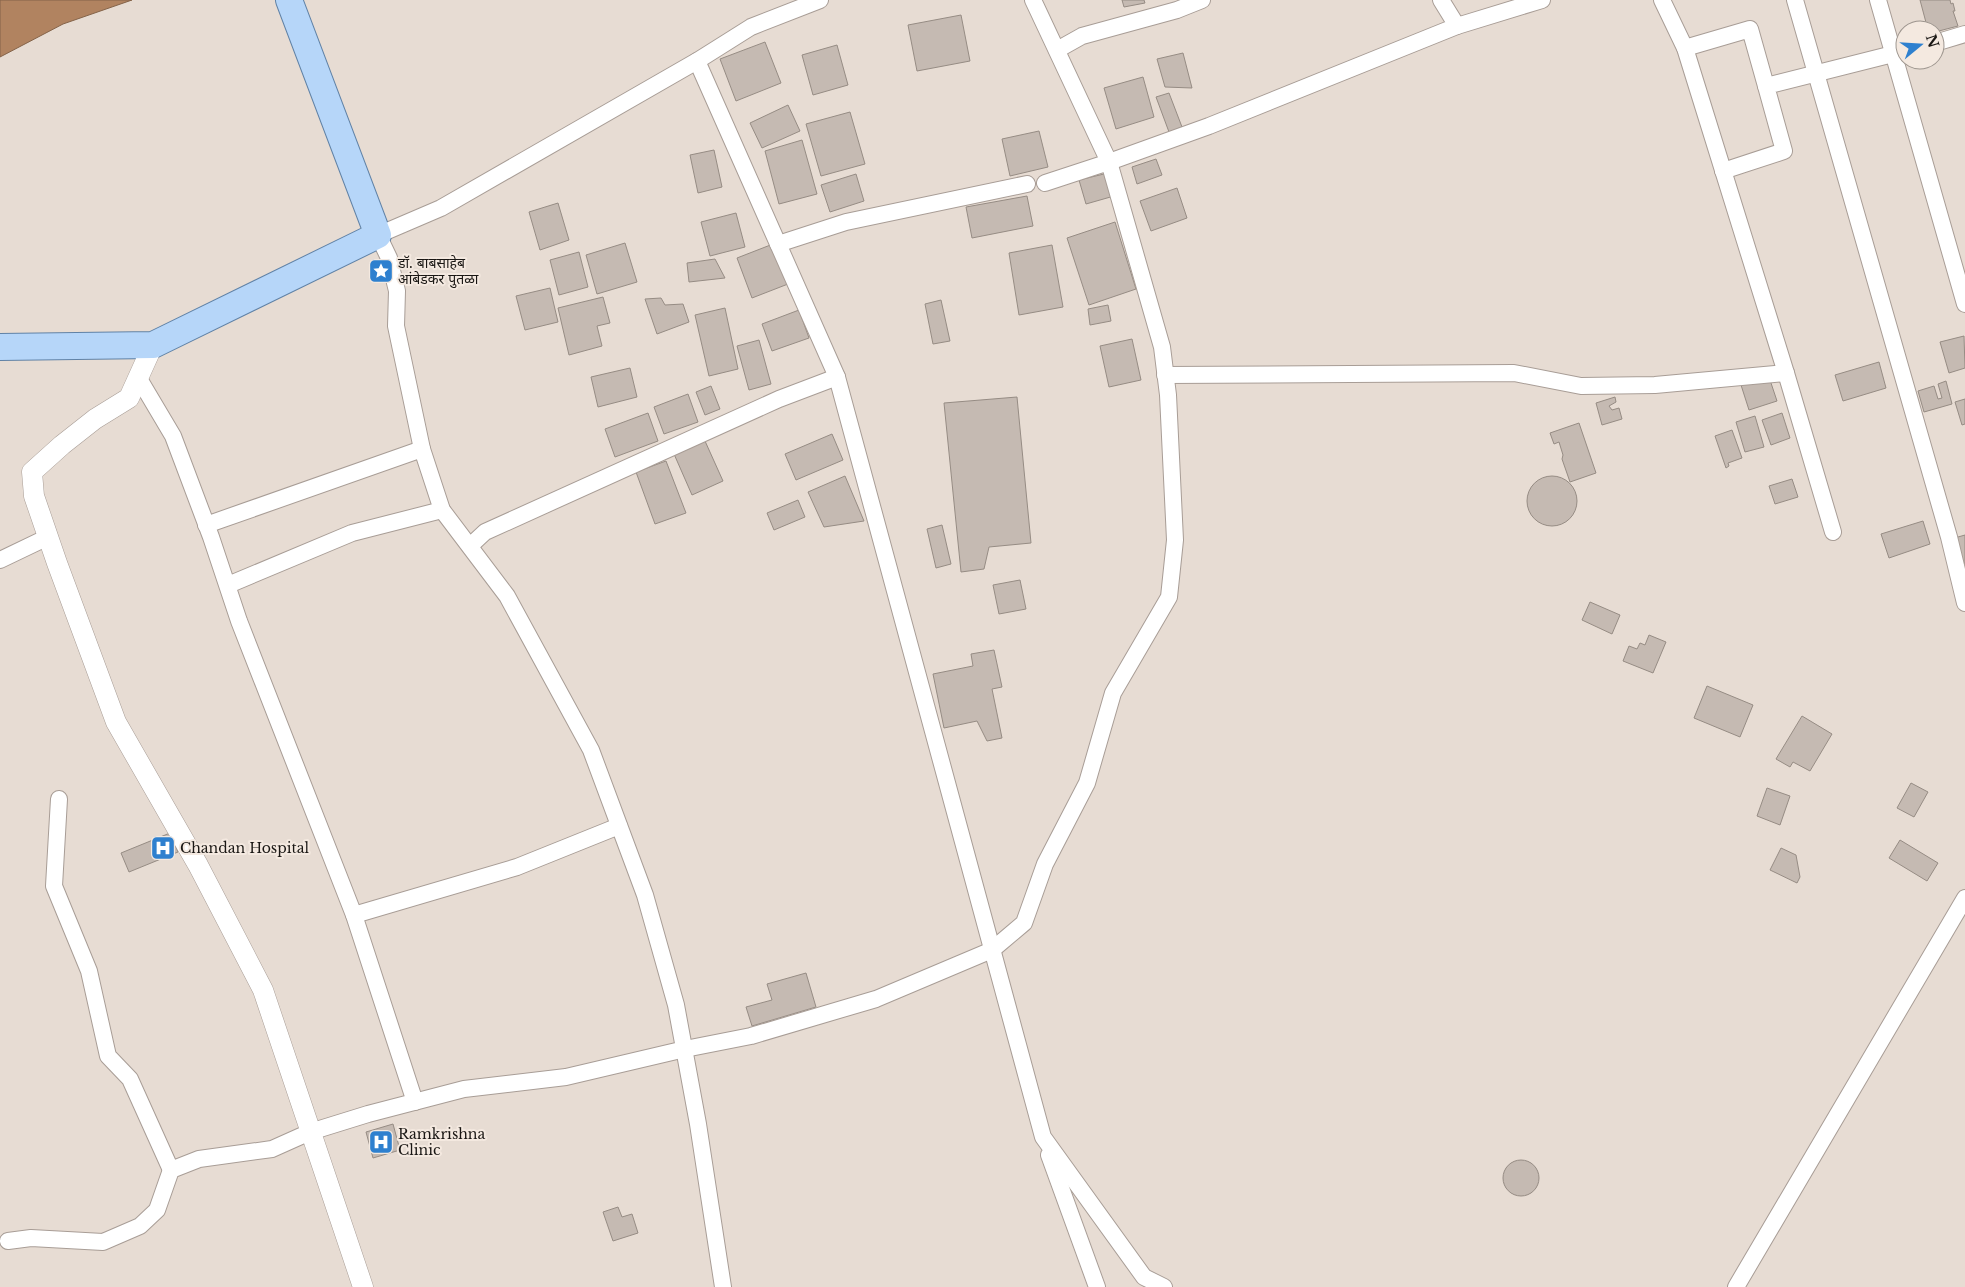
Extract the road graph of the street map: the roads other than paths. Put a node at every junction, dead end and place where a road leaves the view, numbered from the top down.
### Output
1 (290, 0) edge
2 (820, 0) edge
3 (1033, 0) edge
4 (1202, 0) edge
5 (1441, 0) edge
6 (1542, 0) edge
7 (1662, 0) edge
8 (1795, 0) edge
9 (1878, 0) edge
10 (1457, 26) junction
11 (1965, 34) edge
12 (1945, 40) edge
13 (1895, 41) edge
14 (1685, 48) junction
15 (1057, 50) junction
16 (1895, 54) edge
17 (697, 61) junction
18 (1904, 70) edge
19 (1815, 75) junction
20 (1766, 86) junction
21 (1109, 162) junction
22 (1724, 171) junction
23 (1045, 182) dead end
24 (1027, 184) dead end
25 (378, 236) junction
26 (778, 244) junction
27 (1965, 304) edge
28 (153, 345) junction
29 (0, 347) edge
30 (1786, 373) junction
31 (1165, 375) junction
32 (837, 376) junction
33 (138, 377) junction
34 (422, 449) junction
35 (442, 510) junction
36 (206, 525) junction
37 (1833, 532) dead end
38 (48, 537) junction
39 (470, 546) junction
40 (0, 560) edge
41 (228, 585) junction
42 (1965, 603) edge
43 (59, 799) dead end
44 (619, 826) junction
45 (1965, 898) edge
46 (354, 915) junction
47 (992, 950) junction
48 (685, 1049) junction
49 (415, 1102) junction
50 (310, 1132) junction
51 (1043, 1137) junction
52 (171, 1170) junction
53 (3, 1240) edge
54 (362, 1287) edge
55 (724, 1287) edge
56 (1097, 1287) edge
57 (1164, 1287) edge
58 (1736, 1287) edge

1 - 25 main road
2 - 17 street
3 - 15 street
4 - 15 street
5 - 10 street
6 - 10 street
7 - 14 street
8 - 19 street
9 - 13 street
10 - 21 street
11 - 12 street
14 - 20 street
14 - 22 street
15 - 21 street
16 - 19 street
17 - 25 street
17 - 26 street
18 - 27 street
19 - 20 street
19 - 42 street
20 - 22 street
21 - 23 street
21 - 31 street
22 - 30 street
24 - 26 street
25 - 28 main road
25 - 34 street
26 - 32 street
28 - 29 main road
28 - 33 street
30 - 31 street
30 - 37 street
31 - 47 street
32 - 39 street
32 - 47 street
33 - 36 street
33 - 38 street
34 - 35 street
34 - 36 street
35 - 39 street
35 - 41 street
36 - 41 street
38 - 40 street
38 - 50 street
39 - 44 street
41 - 46 street
43 - 52 street
44 - 46 street
44 - 48 street
45 - 58 street
46 - 49 street
47 - 48 street
47 - 51 street
48 - 49 street
48 - 55 street
49 - 50 street
50 - 52 street
50 - 54 street
51 - 56 street
51 - 57 street
52 - 53 street

